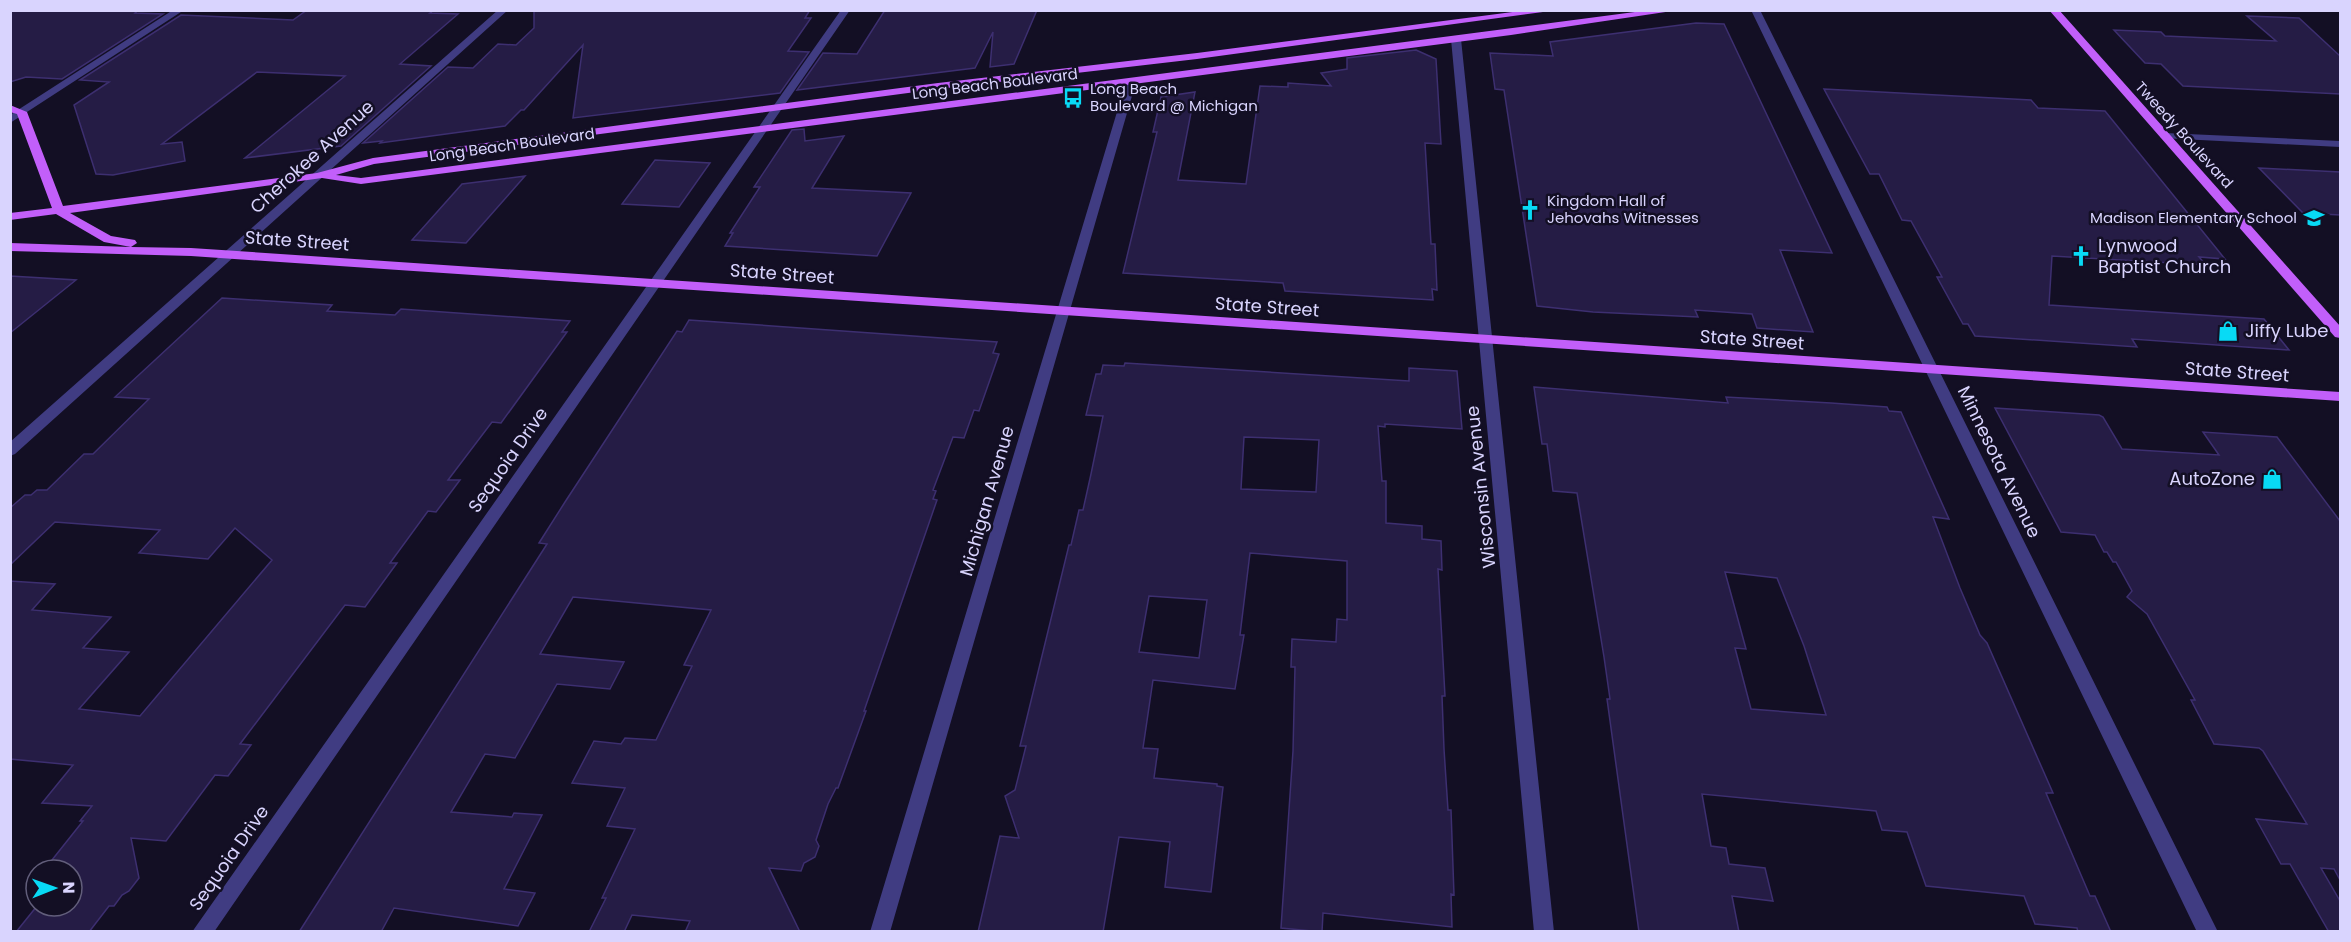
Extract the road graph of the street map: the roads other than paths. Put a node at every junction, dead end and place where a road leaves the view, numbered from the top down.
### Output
1 (180, 10) edge
2 (504, 10) edge
3 (846, 10) edge
4 (1675, 10) edge
5 (1755, 10) edge
6 (2053, 10) edge
7 (1549, 11) edge
8 (1456, 39) junction
9 (1131, 82) junction
10 (776, 109) junction
11 (16, 110) edge
12 (10, 120) edge
13 (764, 127) junction
14 (2165, 136) junction
15 (2340, 144) edge
16 (318, 176) junction
17 (59, 210) junction
18 (10, 217) edge
19 (10, 247) edge
20 (190, 252) junction
21 (230, 255) junction
22 (655, 284) junction
23 (1063, 311) junction
24 (2340, 334) edge
25 (1485, 340) junction
26 (1932, 370) junction
27 (2340, 398) edge
28 (10, 451) edge
29 (202, 932) edge
30 (880, 932) edge
31 (1544, 932) edge
32 (2208, 932) edge

1 - 11 street
2 - 16 street, Cherokee Avenue
3 - 10 street, Sequoia Drive
4 - 8 main road, Long Beach Boulevard
5 - 26 street, Minnesota Avenue
6 - 14 main road, Tweedy Boulevard
7 - 8 main road
7 - 10 main road, Long Beach Boulevard
8 - 9 main road, Long Beach Boulevard
8 - 25 street, Wisconsin Avenue
9 - 13 main road, Long Beach Boulevard
9 - 23 street, Michigan Avenue
10 - 13 street, Sequoia Drive
10 - 16 main road, Long Beach Boulevard
11 - 12 street
11 - 17 main road
13 - 16 main road, Long Beach Boulevard
13 - 22 street, Sequoia Drive
14 - 15 street
14 - 24 main road, Tweedy Boulevard
16 - 17 main road, Long Beach Boulevard
16 - 21 street, Cherokee Avenue
17 - 18 main road, Long Beach Boulevard
17 - 20 main road, State Street
19 - 20 main road, State Street
20 - 21 main road, State Street
21 - 22 main road, State Street
21 - 28 street, Cherokee Avenue
22 - 23 main road, State Street
22 - 29 street, Sequoia Drive
23 - 25 main road, State Street
23 - 30 street, Michigan Avenue
25 - 26 main road, State Street
25 - 31 street, Wisconsin Avenue
26 - 27 main road, State Street
26 - 32 street, Minnesota Avenue

